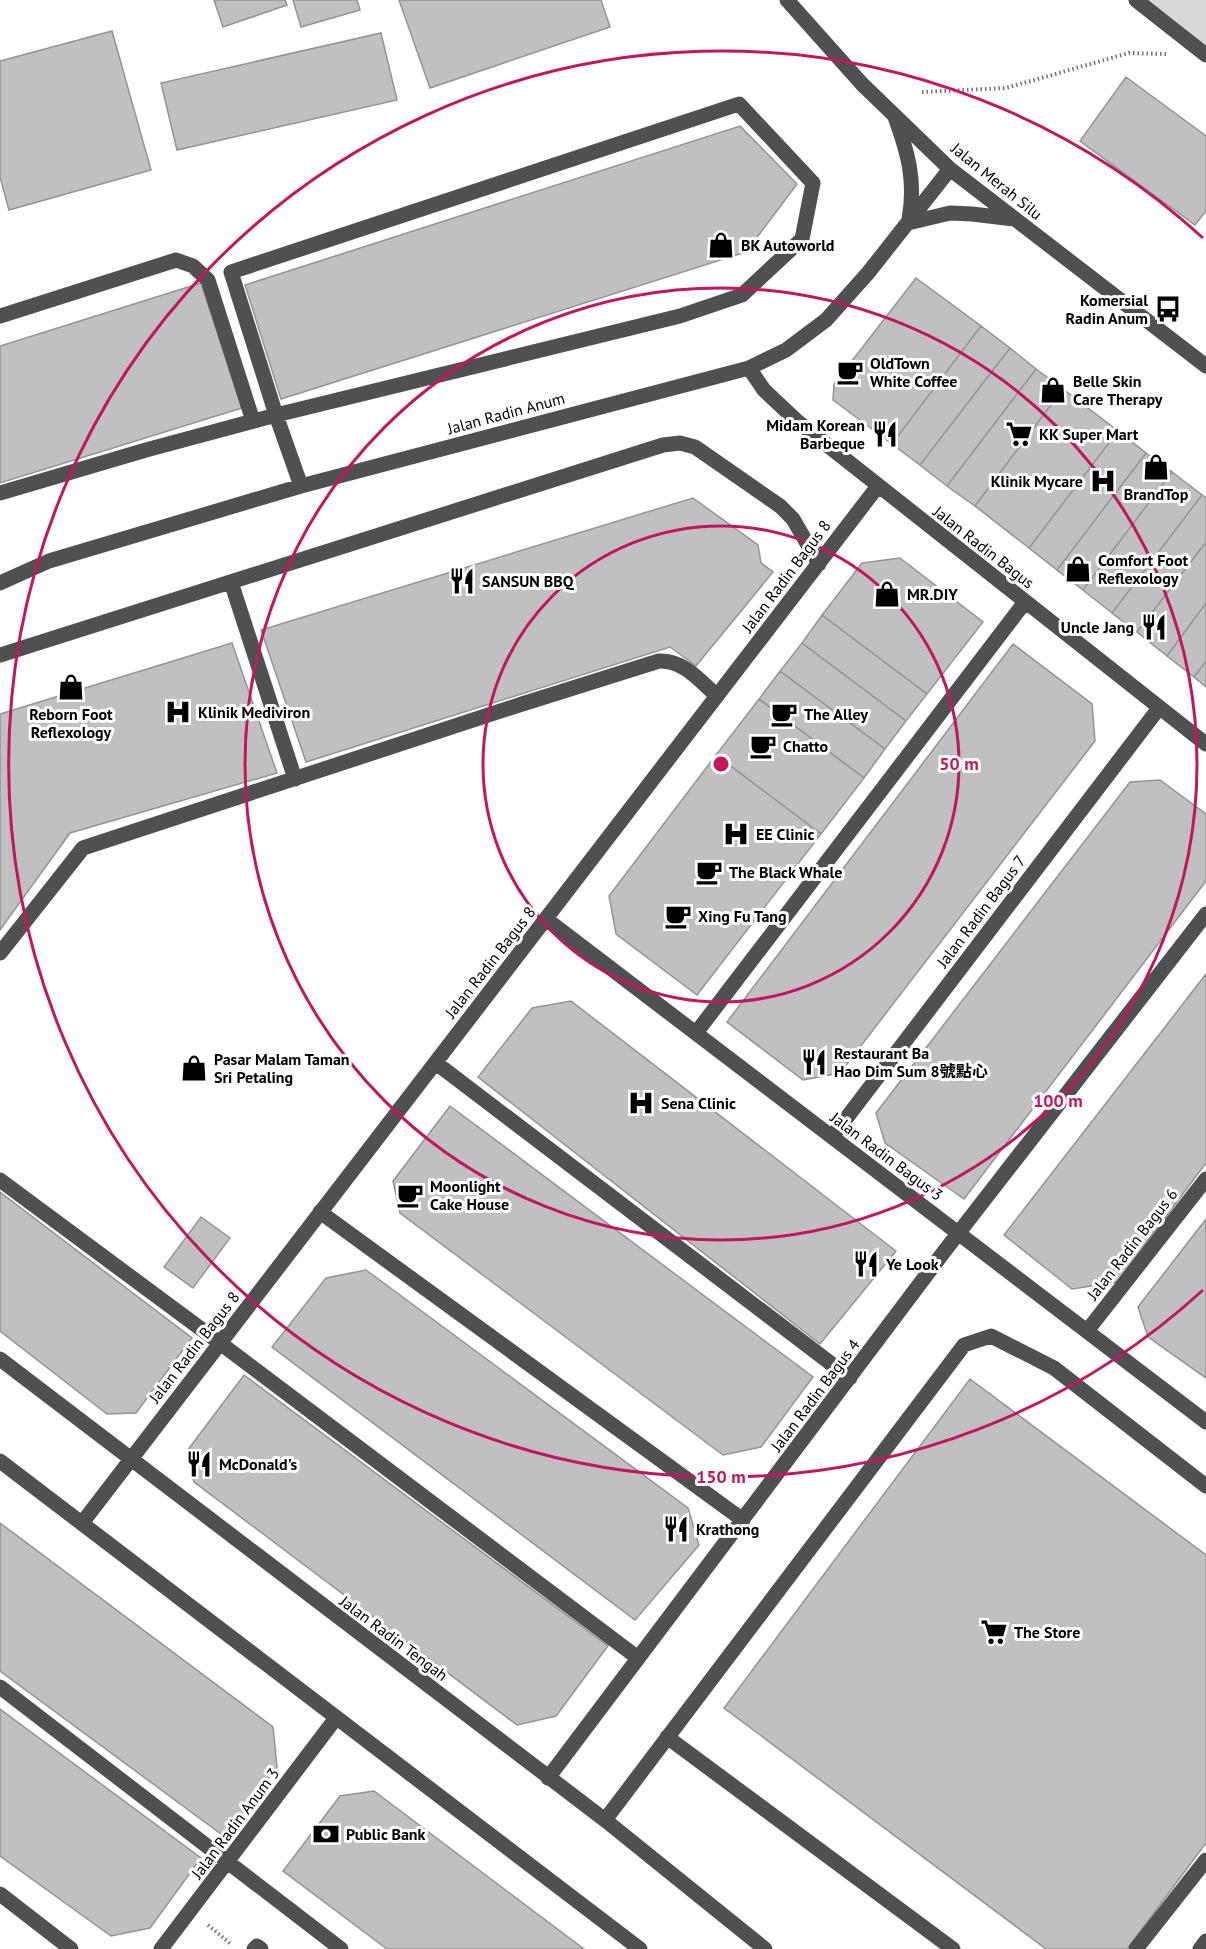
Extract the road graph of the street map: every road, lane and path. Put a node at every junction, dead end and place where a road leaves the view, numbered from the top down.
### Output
1 (787, 0) edge
2 (1136, 0) edge
3 (1205, 54) edge
4 (922, 92) dead end
5 (894, 114) junction
6 (950, 169) junction
7 (1014, 219) junction
8 (908, 223) junction
9 (0, 316) edge
10 (1206, 366) edge
11 (749, 368) junction
12 (276, 415) junction
13 (254, 421) junction
14 (301, 486) junction
15 (878, 486) junction
16 (0, 493) edge
17 (819, 564) junction
18 (231, 582) junction
19 (0, 583) edge
20 (1025, 602) junction
21 (0, 655) edge
22 (717, 696) junction
23 (1159, 708) junction
24 (1206, 743) edge
25 (295, 779) junction
26 (1206, 914) edge
27 (546, 919) junction
28 (0, 953) edge
29 (696, 1033) junction
30 (435, 1063) junction
31 (832, 1137) junction
32 (1206, 1179) edge
33 (0, 1180) edge
34 (320, 1212) junction
35 (959, 1234) junction
36 (1087, 1331) junction
37 (220, 1343) junction
38 (0, 1359) edge
39 (850, 1378) junction
40 (1206, 1422) edge
41 (131, 1459) junction
42 (0, 1461) edge
43 (1206, 1486) edge
44 (743, 1520) junction
45 (82, 1523) junction
46 (638, 1658) junction
47 (0, 1687) edge
48 (336, 1718) junction
49 (667, 1737) junction
50 (548, 1778) junction
51 (605, 1820) junction
52 (1206, 1860) edge
53 (228, 1861) junction
54 (0, 1894) edge
55 (210, 1926) dead end
56 (1206, 1941) edge
57 (232, 1945) dead end
58 (72, 1949) edge
59 (161, 1949) edge
60 (254, 1949) edge
61 (261, 1949) edge
62 (341, 1949) edge
63 (640, 1949) edge
64 (765, 1949) edge
65 (953, 1949) edge
66 (1136, 1949) edge
67 (1200, 1949) edge

1 - 5 street, Jalan Merah Silu
2 - 3 street
3 - 4 path
5 - 6 street, Jalan Merah Silu
5 - 8 street
6 - 7 street, Jalan Merah Silu
6 - 8 street, Jalan Radin Anum
7 - 8 street
7 - 10 street, Jalan Merah Silu
8 - 11 street, Jalan Radin Anum
9 - 13 street
11 - 14 street, Jalan Radin Anum
11 - 15 street, Jalan Radin Bagus
12 - 12 street
12 - 13 street
12 - 14 street
13 - 16 street
14 - 19 street, Jalan Radin Anum
15 - 17 street, Jalan Radin Bagus 8
15 - 20 street, Jalan Radin Bagus
17 - 18 street
17 - 22 street, Jalan Radin Bagus 8
18 - 21 street
18 - 25 street
20 - 23 street, Jalan Radin Bagus
20 - 29 street
22 - 25 street
22 - 27 street, Jalan Radin Bagus 8
23 - 24 street, Jalan Radin Bagus
23 - 31 street, Jalan Radin Bagus 7
25 - 28 street
26 - 35 street, Jalan Radin Bagus 4
27 - 29 street, Jalan Radin Bagus 3
27 - 30 street, Jalan Radin Bagus 8
29 - 31 street, Jalan Radin Bagus 3
30 - 34 street, Jalan Radin Bagus 8
30 - 39 street
31 - 35 street, Jalan Radin Bagus 3
32 - 36 street, Jalan Radin Bagus 6
33 - 37 street
34 - 37 street, Jalan Radin Bagus 8
34 - 44 street
35 - 36 street, Jalan Radin Bagus 3
35 - 39 street, Jalan Radin Bagus 4
36 - 40 street, Jalan Radin Bagus 3
37 - 41 street, Jalan Radin Bagus 8
37 - 46 street
38 - 41 street, Jalan Radin Tengah
39 - 44 street, Jalan Radin Bagus 4
41 - 45 street, Jalan Radin Bagus 8
41 - 50 street, Jalan Radin Tengah
42 - 45 street
43 - 49 street
44 - 46 street, Jalan Radin Bagus 4
45 - 48 street
46 - 50 street, Jalan Radin Bagus 4
47 - 53 street
48 - 53 street, Jalan Radin Anum 3
48 - 63 street
49 - 51 street
49 - 65 street
50 - 51 street, Jalan Radin Tengah
51 - 64 street, Jalan Radin Tengah
52 - 66 street
53 - 59 street, Jalan Radin Anum 3
53 - 62 street
54 - 58 street
55 - 57 path
56 - 67 street
60 - 61 street

